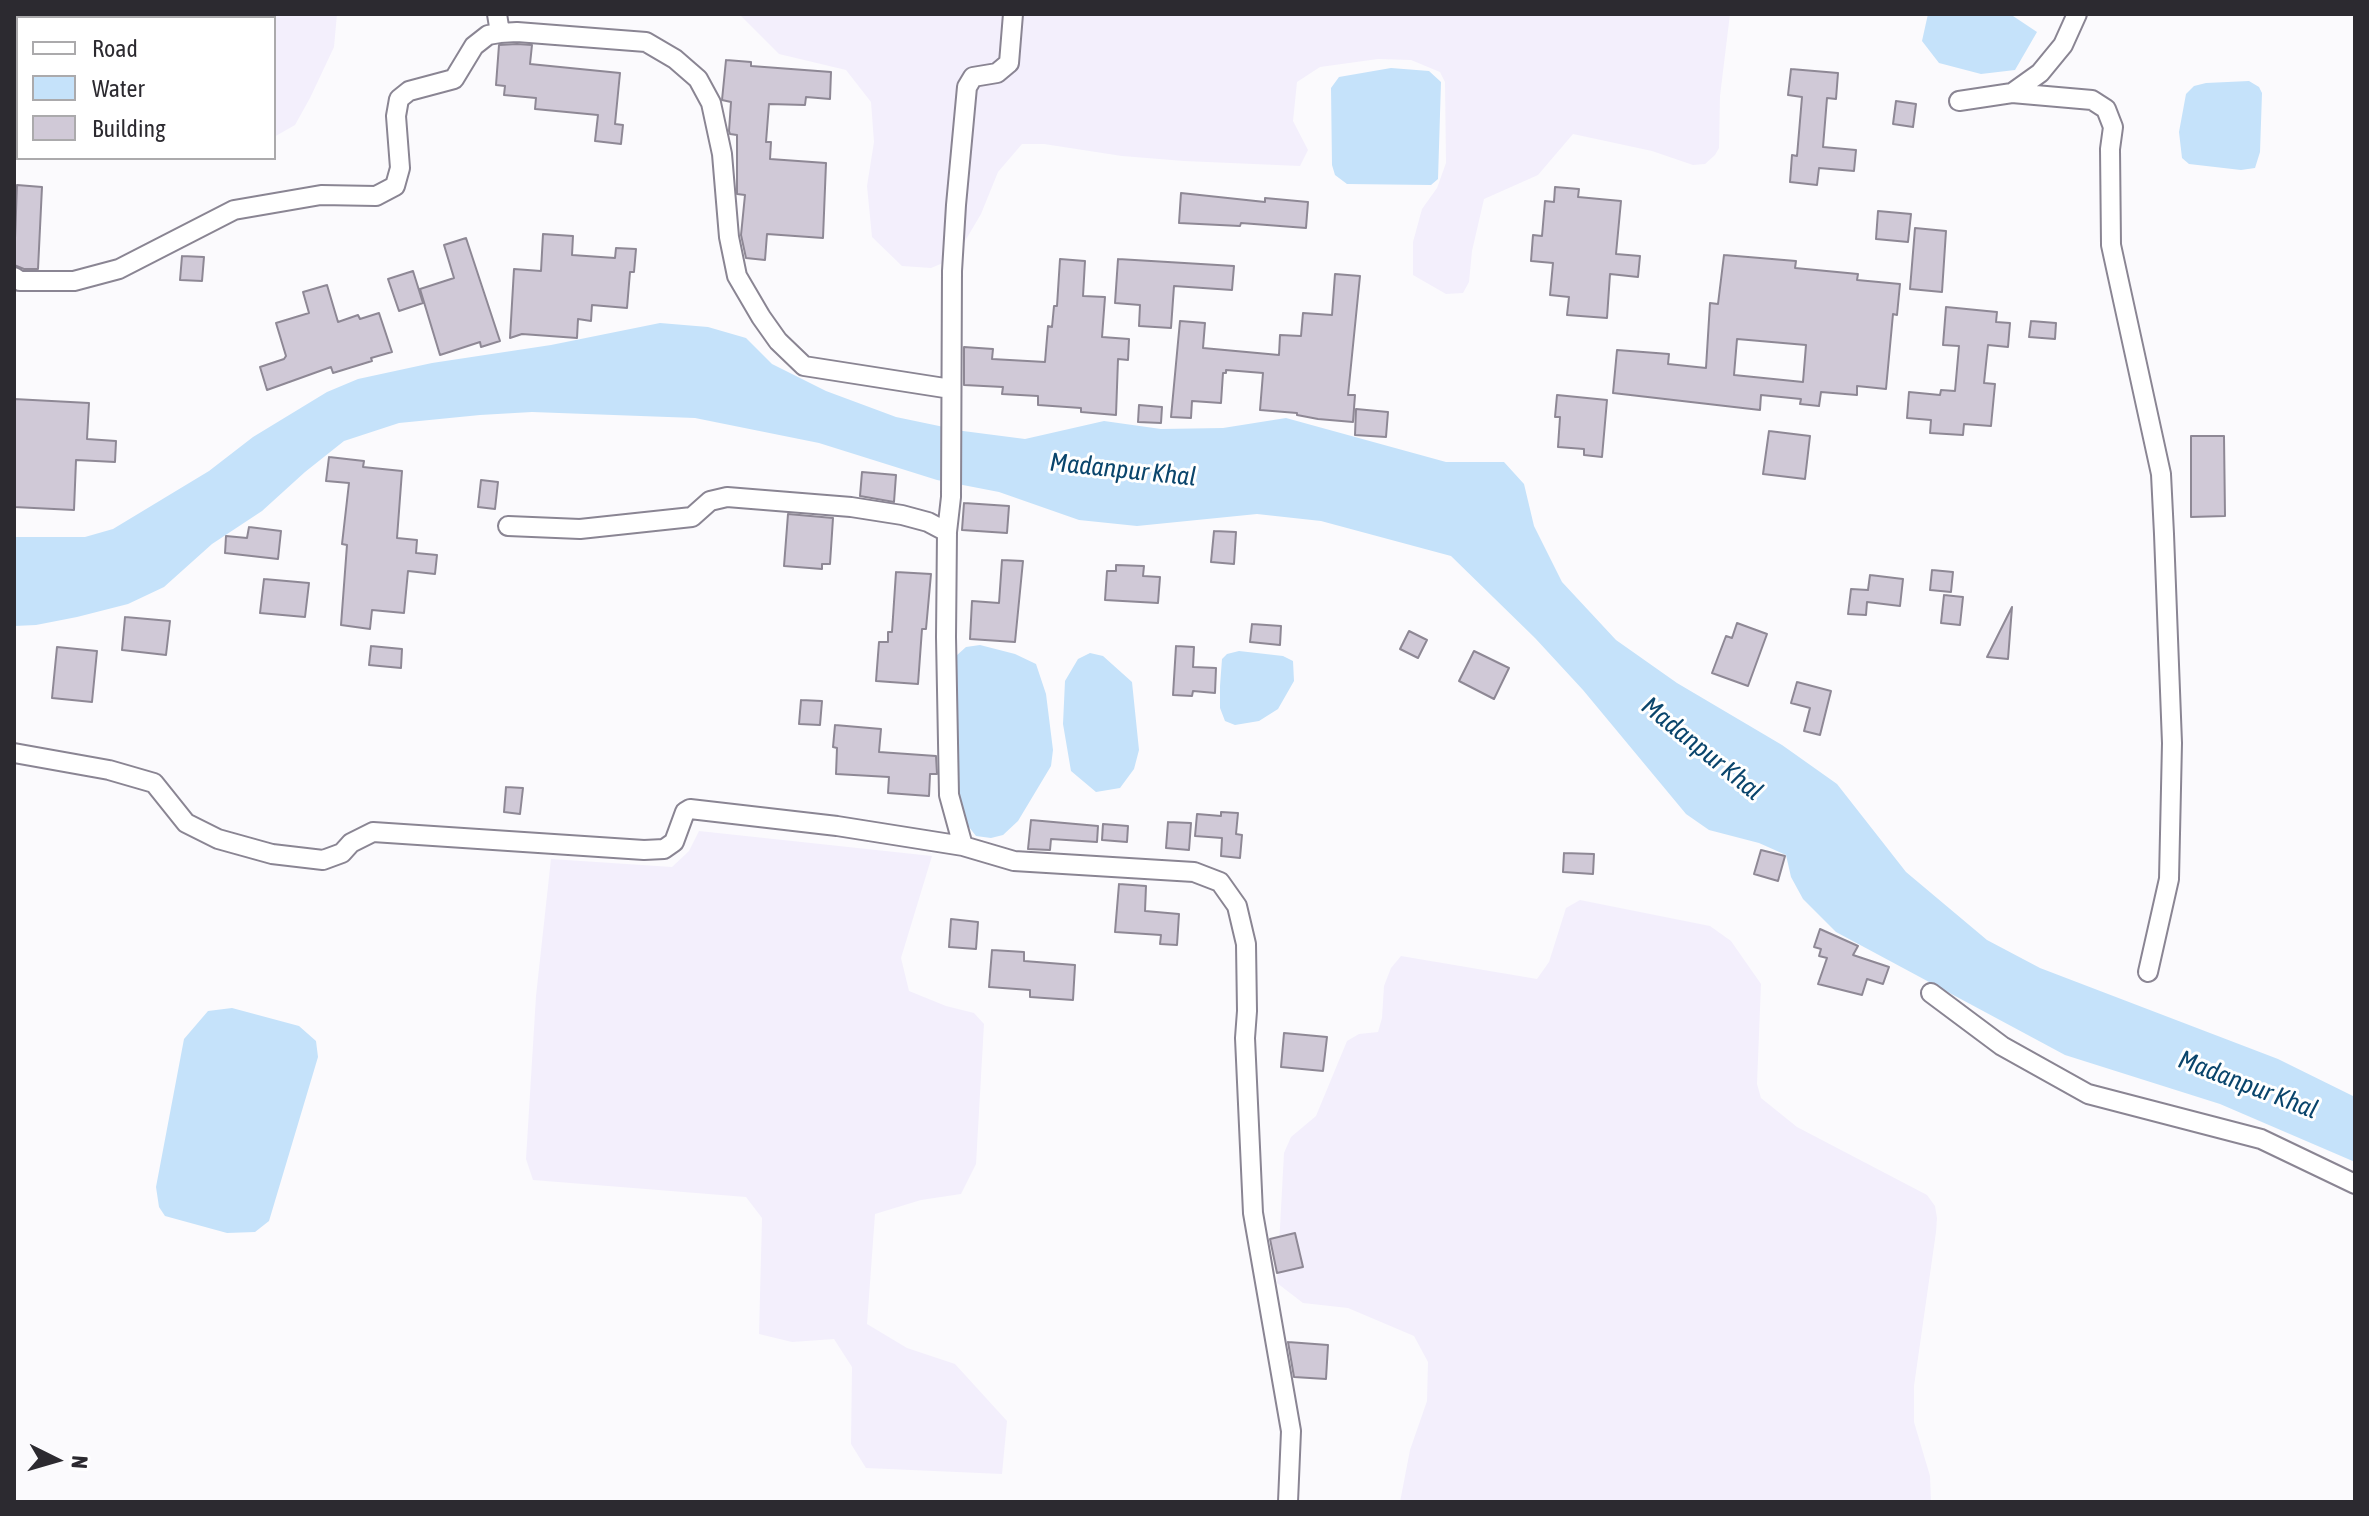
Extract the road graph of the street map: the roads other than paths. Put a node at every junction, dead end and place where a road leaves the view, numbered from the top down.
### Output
1 (497, 14) edge
2 (1013, 14) edge
3 (2077, 14) edge
4 (500, 33) junction
5 (2012, 93) junction
6 (1959, 101) dead end
7 (14, 277) edge
8 (951, 389) junction
9 (508, 526) dead end
10 (947, 532) junction
11 (14, 753) edge
12 (963, 846) junction
13 (2148, 972) dead end
14 (1931, 993) dead end
15 (2355, 1184) edge
16 (1288, 1502) edge

1 - 4 street
2 - 8 street
3 - 5 street
4 - 7 street
4 - 8 street
5 - 6 street
5 - 13 street
8 - 10 street
9 - 10 street
10 - 12 street
11 - 12 street
12 - 16 street
14 - 15 street

